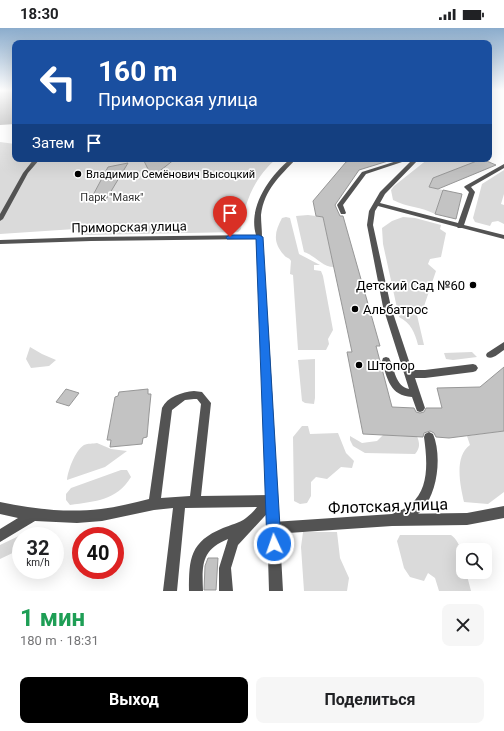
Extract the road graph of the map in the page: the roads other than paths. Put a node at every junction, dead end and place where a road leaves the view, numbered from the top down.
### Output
1 (35, 162) edge
2 (289, 162) edge
3 (399, 162) edge
4 (413, 162) edge
5 (504, 166) edge
6 (377, 204) junction
7 (343, 213) dead end
8 (0, 219) edge
9 (460, 227) junction
10 (259, 237) junction
11 (504, 237) edge
12 (0, 242) edge
13 (504, 345) edge
14 (490, 355) dead end
15 (386, 361) dead end
16 (473, 368) dead end
17 (408, 374) junction
18 (415, 393) junction
19 (420, 408) dead end
20 (429, 437) dead end
21 (195, 501) junction
22 (272, 501) junction
23 (180, 502) junction
24 (154, 504) junction
25 (0, 508) edge
26 (504, 512) edge
27 (34, 515) junction
28 (392, 520) junction
29 (247, 525) junction
30 (273, 528) junction
31 (0, 536) edge
32 (170, 591) edge
33 (196, 591) edge
34 (226, 591) edge
35 (276, 591) edge

1 - 8 street
2 - 10 street
3 - 7 street
4 - 6 street
5 - 9 street
6 - 9 street
6 - 17 street
9 - 11 street
10 - 12 street, Приморская улица
10 - 22 street
13 - 14 street
15 - 18 street
16 - 17 street
17 - 18 street
18 - 19 street
20 - 28 street
21 - 22 street
21 - 23 street
21 - 24 street
22 - 29 street
22 - 30 street
23 - 24 street
23 - 32 street
24 - 27 street
25 - 27 street
26 - 28 street, Флотская улица
27 - 31 street
28 - 30 street, Флотская улица
29 - 33 street
29 - 34 street
30 - 35 street

